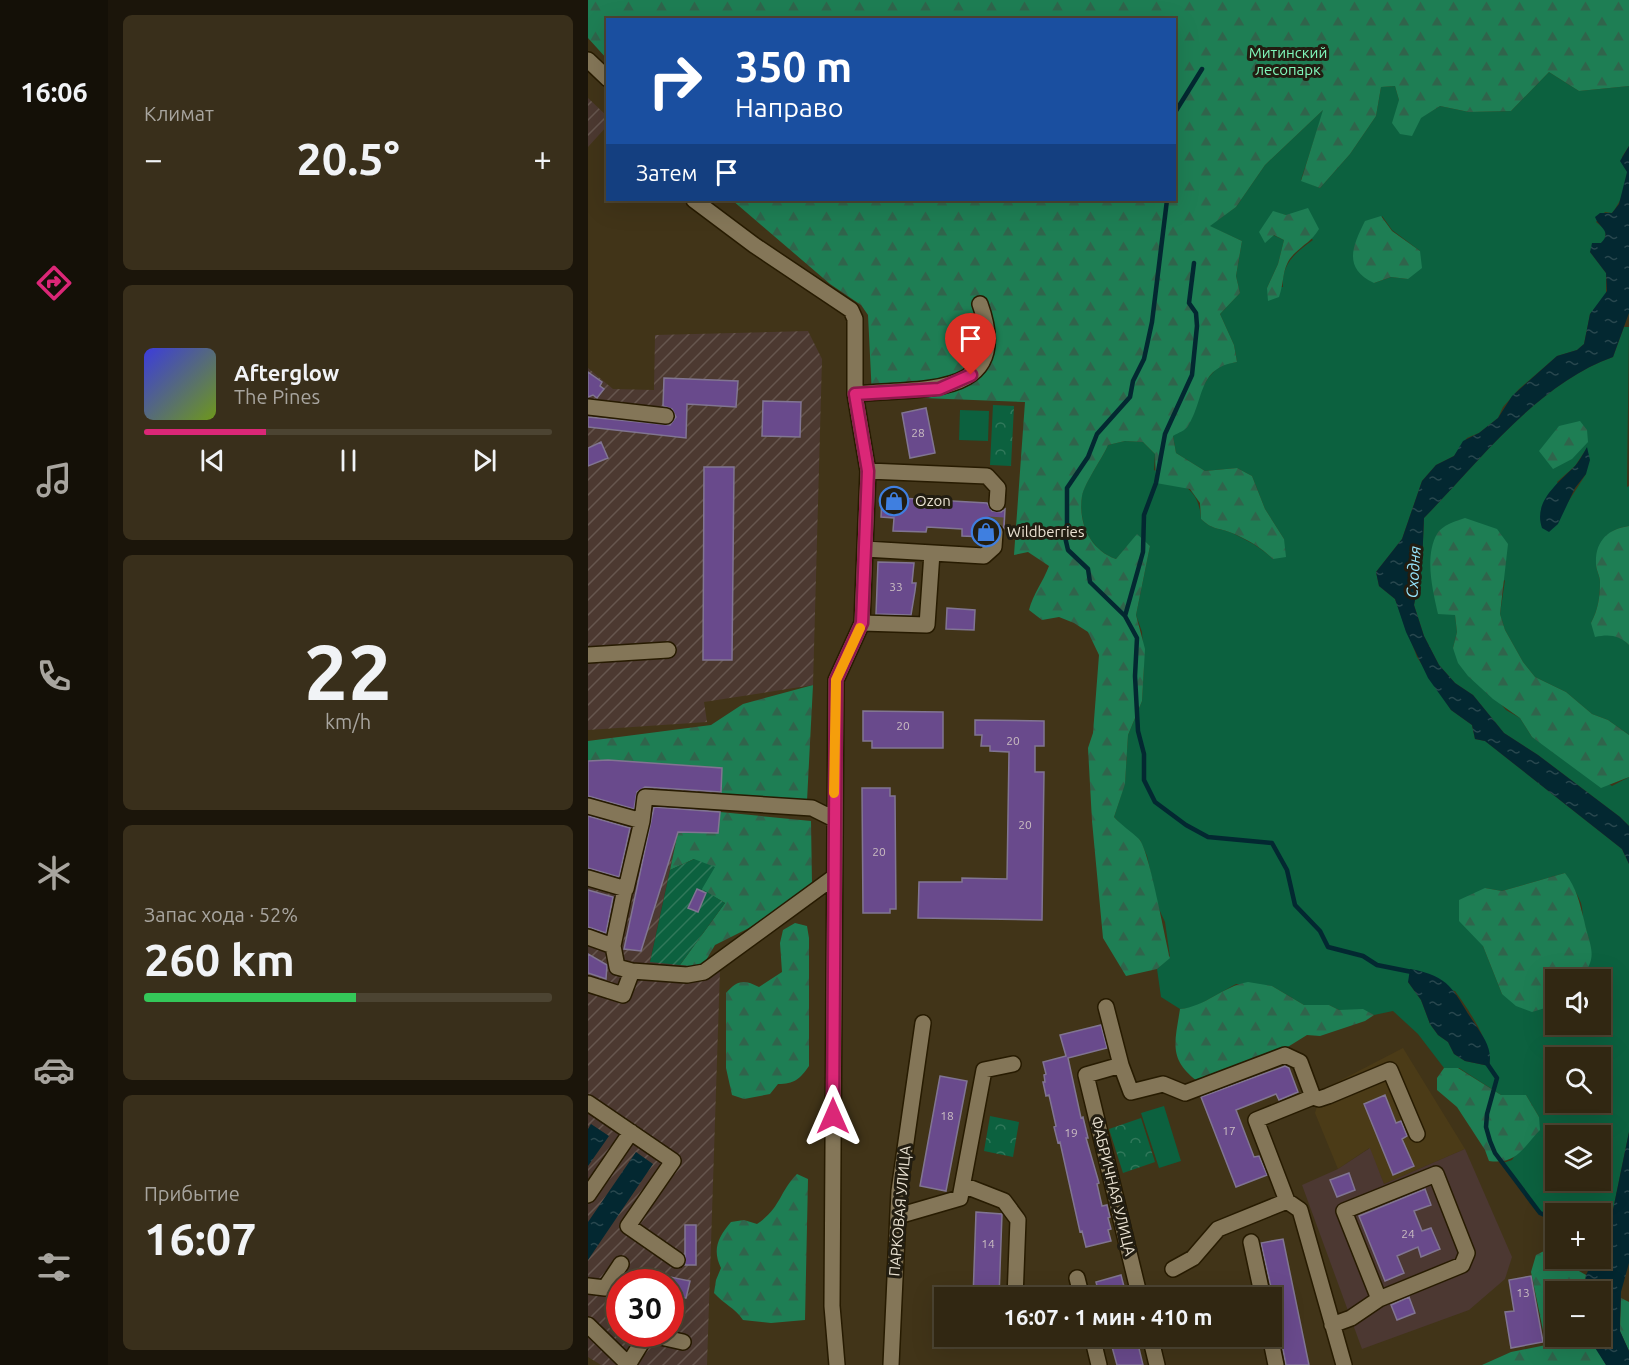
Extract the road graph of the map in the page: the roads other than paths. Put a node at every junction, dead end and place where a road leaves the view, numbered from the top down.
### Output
1 (588, 60) edge
2 (606, 77) edge
3 (695, 201) edge
4 (980, 304) dead end
5 (855, 394) junction
6 (588, 407) edge
7 (666, 416) dead end
8 (868, 471) junction
9 (997, 503) tunnel mouth
10 (995, 532) tunnel mouth
11 (865, 549) junction
12 (932, 553) junction
13 (862, 623) junction
14 (668, 650) dead end
15 (588, 655) edge
16 (588, 806) edge
17 (834, 819) junction
18 (642, 821) junction
19 (834, 877) junction
20 (588, 878) edge
21 (625, 889) junction
22 (588, 937) edge
23 (613, 946) junction
24 (632, 971) junction
25 (588, 984) edge
26 (1106, 1007) dead end
27 (923, 1023) dead end
28 (1013, 1064) dead end
29 (1121, 1065) junction
30 (1314, 1097) junction
31 (588, 1103) edge
32 (631, 1132) junction
33 (1417, 1134) dead end
34 (963, 1185) junction
35 (588, 1195) edge
36 (1287, 1201) junction
37 (898, 1216) junction
38 (1251, 1242) dead end
39 (677, 1260) dead end
40 (621, 1264) dead end
41 (1173, 1269) dead end
42 (1077, 1278) dead end
43 (588, 1286) edge
44 (1015, 1287) edge
45 (1079, 1287) edge
46 (1137, 1287) edge
47 (1261, 1287) edge
48 (1378, 1299) junction
49 (588, 1325) edge
50 (1332, 1325) junction
51 (639, 1347) edge
52 (1095, 1347) edge
53 (1153, 1347) edge
54 (1272, 1347) edge
55 (628, 1365) edge
56 (837, 1365) edge
57 (891, 1365) edge
58 (1099, 1365) edge
59 (1157, 1365) edge
60 (1276, 1365) edge
61 (1344, 1365) edge

1 - 2 street
3 - 5 street
4 - 5 street
5 - 8 street
6 - 7 street
8 - 9 street
8 - 11 street
10 - 12 street
11 - 12 street
11 - 13 street
12 - 13 street
13 - 17 street
14 - 15 street
16 - 18 street
17 - 18 street
17 - 19 street
18 - 21 street
19 - 24 street
19 - 56 street
20 - 21 street
21 - 23 street
22 - 23 street
23 - 24 street
24 - 25 street
26 - 29 street
27 - 37 street, ПАРКОВАЯ УЛИЦА
28 - 34 street
29 - 30 street
29 - 46 street, ФАБРИЧНАЯ УЛИЦА
30 - 33 street
30 - 36 street
31 - 32 street
32 - 35 street
32 - 39 street
34 - 37 street
34 - 44 street
36 - 41 street
36 - 50 street
37 - 57 street, ПАРКОВАЯ УЛИЦА
38 - 47 street
40 - 43 street
42 - 45 street
48 - 48 street
48 - 50 street
49 - 55 street
50 - 61 street
51 - 55 street
52 - 58 street
53 - 59 street
54 - 60 street

